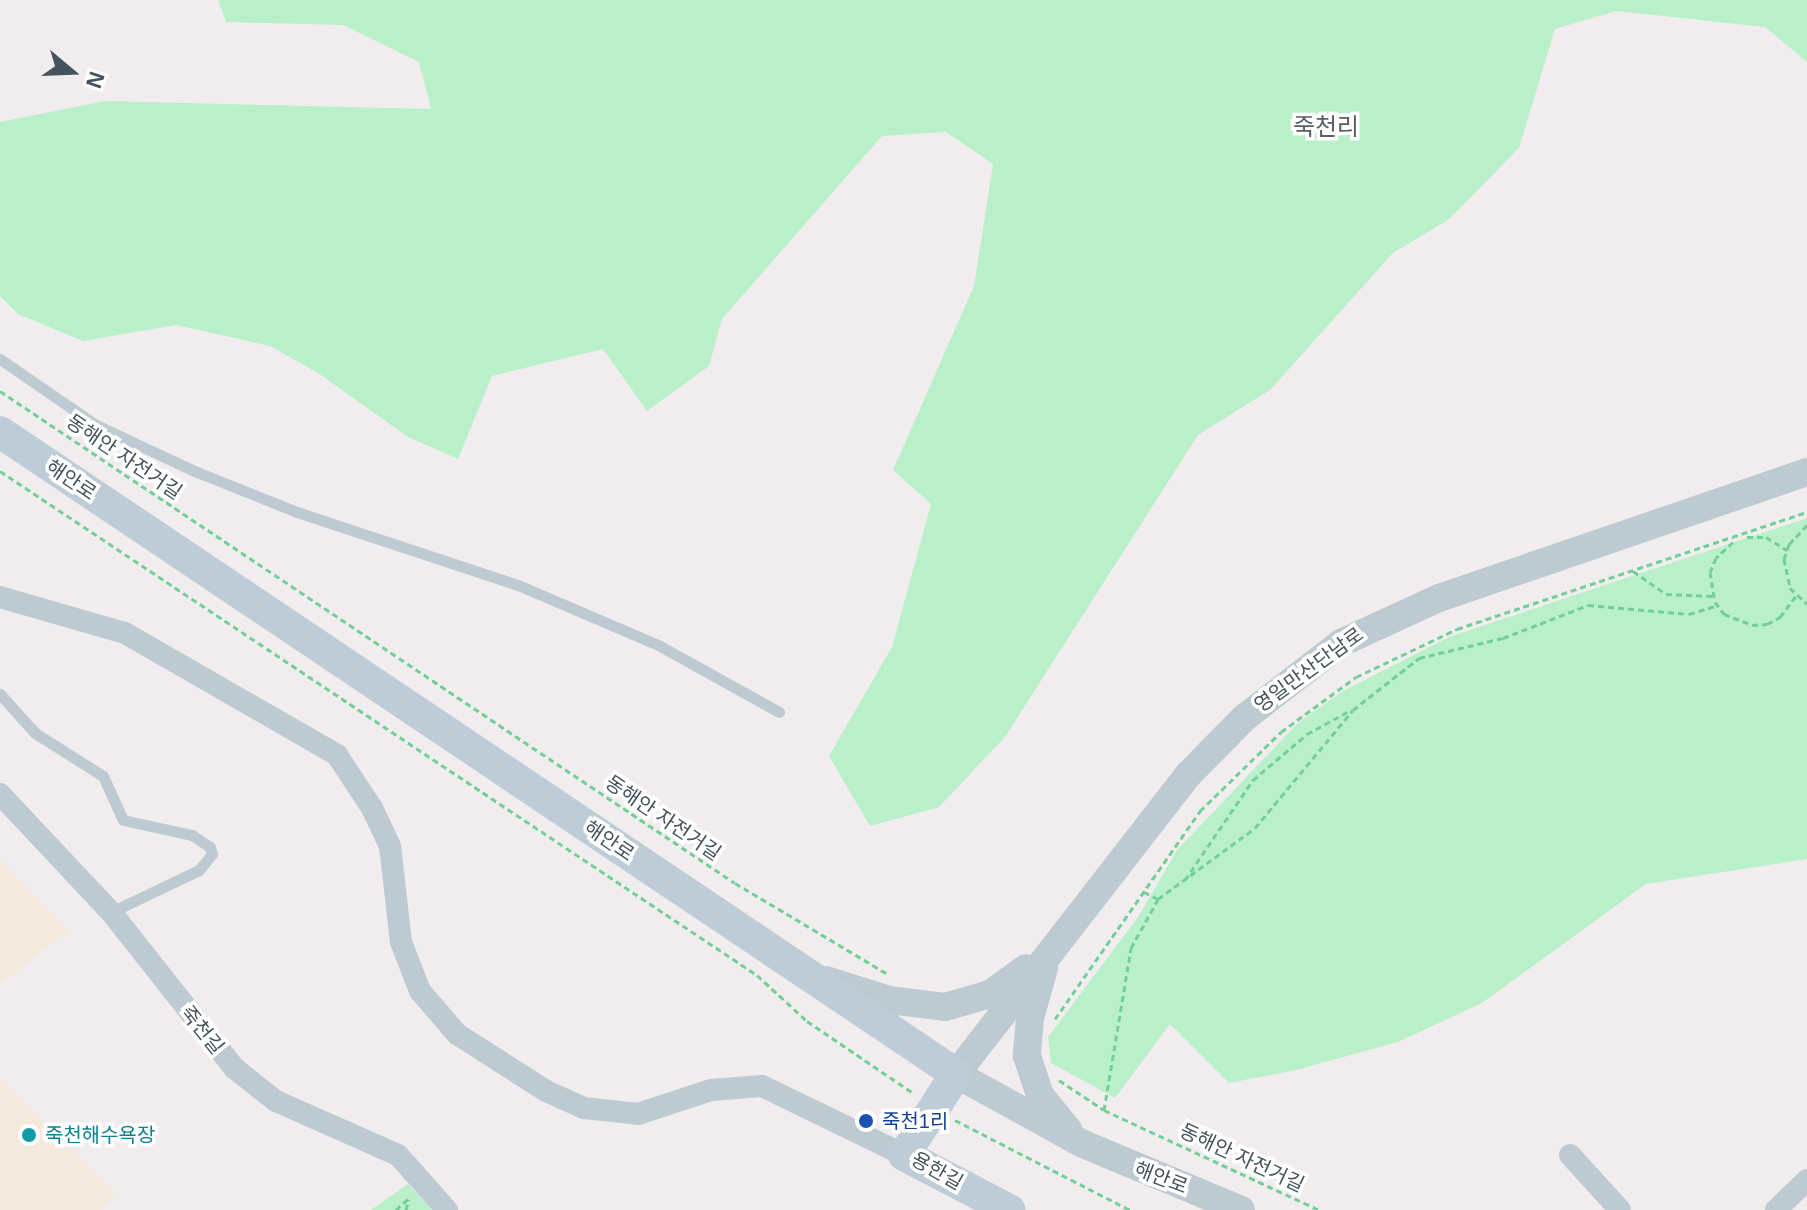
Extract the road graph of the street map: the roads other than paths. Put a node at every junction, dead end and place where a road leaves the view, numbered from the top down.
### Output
1 (0, 359) edge
2 (0, 432) edge
3 (1807, 472) edge
4 (0, 597) edge
5 (0, 694) edge
6 (779, 712) dead end
7 (0, 794) edge
8 (111, 912) junction
9 (1052, 948) junction
10 (803, 972) junction
11 (956, 1074) junction
12 (1081, 1143) junction
13 (904, 1155) junction
14 (1570, 1155) dead end
15 (1807, 1180) edge
16 (447, 1210) edge
17 (1009, 1210) edge
18 (1241, 1210) edge
19 (1620, 1210) edge
20 (1776, 1210) edge

1 - 6 lane
2 - 10 main road, 해안로
3 - 9 street, 영일만산단남로
4 - 13 street
5 - 8 lane
7 - 8 street, 죽천길
8 - 16 street, 죽천길
9 - 10 street
9 - 11 street, 영일만산단남로
9 - 12 street
10 - 11 main road, 해안로
11 - 12 street, 해안로
11 - 13 main road, 용한길
12 - 18 street, 해안로
13 - 17 main road, 용한길
14 - 19 street
15 - 20 street

